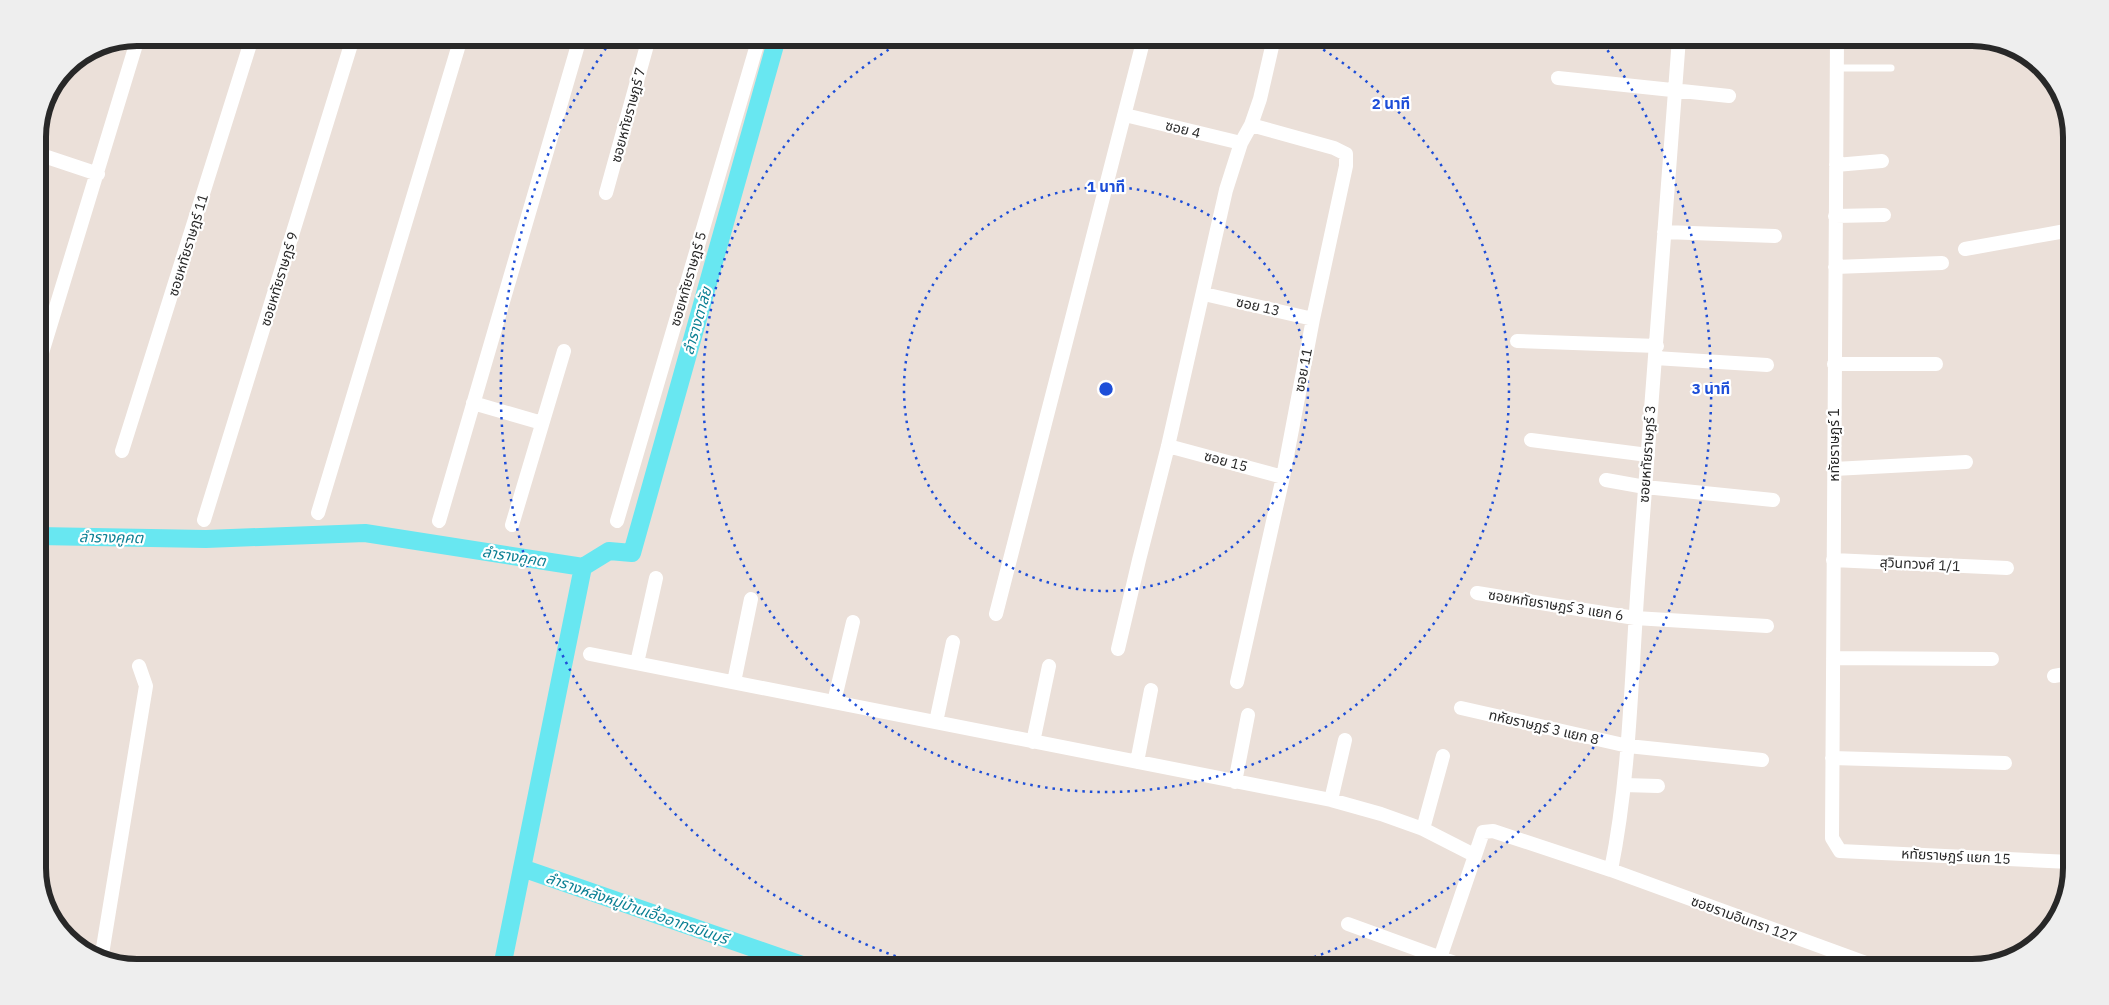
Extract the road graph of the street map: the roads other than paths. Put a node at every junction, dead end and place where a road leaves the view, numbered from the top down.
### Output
1 (136, 46) edge
2 (249, 46) edge
3 (351, 46) edge
4 (459, 46) edge
5 (578, 46) edge
6 (647, 46) edge
7 (757, 46) edge
8 (1142, 46) edge
9 (1272, 46) edge
10 (1678, 46) edge
11 (1837, 46) edge
12 (1836, 68) junction
13 (1891, 68) dead end
14 (1558, 78) dead end
15 (1675, 90) junction
16 (1729, 96) dead end
17 (1125, 115) junction
18 (1251, 125) junction
19 (1241, 143) junction
20 (46, 157) edge
21 (1882, 161) dead end
22 (1836, 165) junction
23 (98, 174) junction
24 (606, 194) dead end
25 (1884, 215) dead end
26 (1835, 216) junction
27 (2063, 231) edge
28 (1664, 232) junction
29 (1775, 236) dead end
30 (1966, 249) dead end
31 (1942, 262) dead end
32 (1835, 267) junction
33 (1204, 294) junction
34 (1312, 319) junction
35 (46, 327) edge
36 (1517, 341) dead end
37 (564, 351) dead end
38 (1656, 352) junction
39 (1834, 364) junction
40 (1936, 364) dead end
41 (1766, 365) dead end
42 (473, 403) junction
43 (542, 423) junction
44 (1531, 440) dead end
45 (1168, 446) junction
46 (122, 451) dead end
47 (1648, 455) junction
48 (1966, 462) dead end
49 (1834, 469) junction
50 (1283, 477) junction
51 (1606, 480) dead end
52 (1645, 487) junction
53 (1774, 500) dead end
54 (318, 513) dead end
55 (204, 520) dead end
56 (438, 521) dead end
57 (617, 521) dead end
58 (512, 526) dead end
59 (1833, 560) junction
60 (2007, 568) dead end
61 (656, 578) dead end
62 (1478, 593) dead end
63 (751, 599) dead end
64 (996, 614) dead end
65 (1635, 618) junction
66 (853, 622) dead end
67 (1766, 626) dead end
68 (953, 642) dead end
69 (1118, 649) dead end
70 (590, 654) dead end
71 (1833, 658) junction
72 (1992, 659) dead end
73 (637, 663) junction
74 (139, 666) dead end
75 (1049, 666) dead end
76 (2063, 674) edge
77 (2054, 676) dead end
78 (734, 682) junction
79 (1237, 682) dead end
80 (1151, 690) dead end
81 (834, 702) junction
82 (1461, 708) dead end
83 (1248, 715) dead end
84 (936, 722) junction
85 (1345, 740) dead end
86 (1033, 742) junction
87 (1628, 746) junction
88 (1443, 756) dead end
89 (1832, 758) junction
90 (1762, 760) dead end
91 (1138, 762) junction
92 (2005, 763) dead end
93 (1235, 782) junction
94 (1624, 785) junction
95 (1658, 786) dead end
96 (1331, 800) junction
97 (1423, 829) junction
98 (1840, 851) joint
99 (1474, 855) junction
100 (2063, 862) edge
101 (1611, 870) junction
102 (1348, 924) dead end
103 (102, 952) edge
104 (1440, 958) joint
105 (1853, 959) edge

1 - 23 street
2 - 46 street, ซอยหทัยราษฎร์ 11
3 - 55 street, ซอยหทัยราษฎร์ 9
4 - 54 street
5 - 42 street
6 - 24 street, ซอยหทัยราษฎร์ 7
7 - 57 street, ซอยหทัยราษฎร์ 5
8 - 17 street
9 - 18 street
10 - 15 street, ซอยหทัยราษฎร์ 3
11 - 12 street, หทัยราษฎร์ 1
12 - 13 lane
12 - 22 street, หทัยราษฎร์ 1
14 - 15 street
15 - 16 street
15 - 28 street, ซอยหทัยราษฎร์ 3
17 - 19 street, ซอย 4
17 - 64 street
18 - 19 street
18 - 34 street, ซอย 11
19 - 33 street
20 - 23 street
21 - 22 street
22 - 26 street, หทัยราษฎร์ 1
23 - 35 street
25 - 26 street
26 - 32 street, หทัยราษฎร์ 1
27 - 30 street
28 - 29 street
28 - 38 street, ซอยหทัยราษฎร์ 3
31 - 32 street
32 - 39 street, หทัยราษฎร์ 1
33 - 34 street, ซอย 13
33 - 45 street
34 - 50 street, ซอย 11
36 - 38 street
37 - 43 street
38 - 41 street
38 - 47 street, ซอยหทัยราษฎร์ 3
39 - 40 street
39 - 49 street, หทัยราษฎร์ 1
42 - 43 street
42 - 56 street
43 - 58 street
44 - 47 street
45 - 50 street, ซอย 15
45 - 69 street
47 - 52 street, ซอยหทัยราษฎร์ 3
48 - 49 street
49 - 59 street, หทัยราษฎร์ 1
50 - 79 street, ซอย 11
51 - 52 street
52 - 53 street
52 - 65 street, ซอยหทัยราษฎร์ 3
59 - 60 street, สุวินทวงศ์ 1/1
59 - 71 street, หทัยราษฎร์ 1
61 - 73 street
62 - 65 street, ซอยหทัยราษฎร์ 3 แยก 6
63 - 78 street
65 - 67 street, ซอยหทัยราษฎร์ 3 แยก 6
65 - 87 street, ซอยหทัยราษฎร์ 3
66 - 81 street
68 - 84 street
70 - 73 street
71 - 72 street
71 - 89 street, หทัยราษฎร์ 1
73 - 78 street
74 - 103 street
75 - 86 street
76 - 77 street
78 - 81 street
80 - 91 street
81 - 84 street
82 - 87 street, ทหัยราษฎร์ 3 แยก 8
83 - 93 street
84 - 86 street
85 - 96 street
86 - 91 street
87 - 90 street, ทหัยราษฎร์ 3 แยก 8
87 - 94 street, ซอยหทัยราษฎร์ 3
88 - 97 street
89 - 92 street
89 - 98 street, หทัยราษฎร์ 1
91 - 93 street
93 - 96 street
94 - 95 street
94 - 101 street, ซอยหทัยราษฎร์ 3
96 - 97 street
97 - 99 street
98 - 100 street, หทัยราษฎร์ แยก 15
99 - 101 street, ซอยรามอินทรา 127
99 - 104 street
101 - 105 street, ซอยรามอินทรา 127
102 - 104 street

